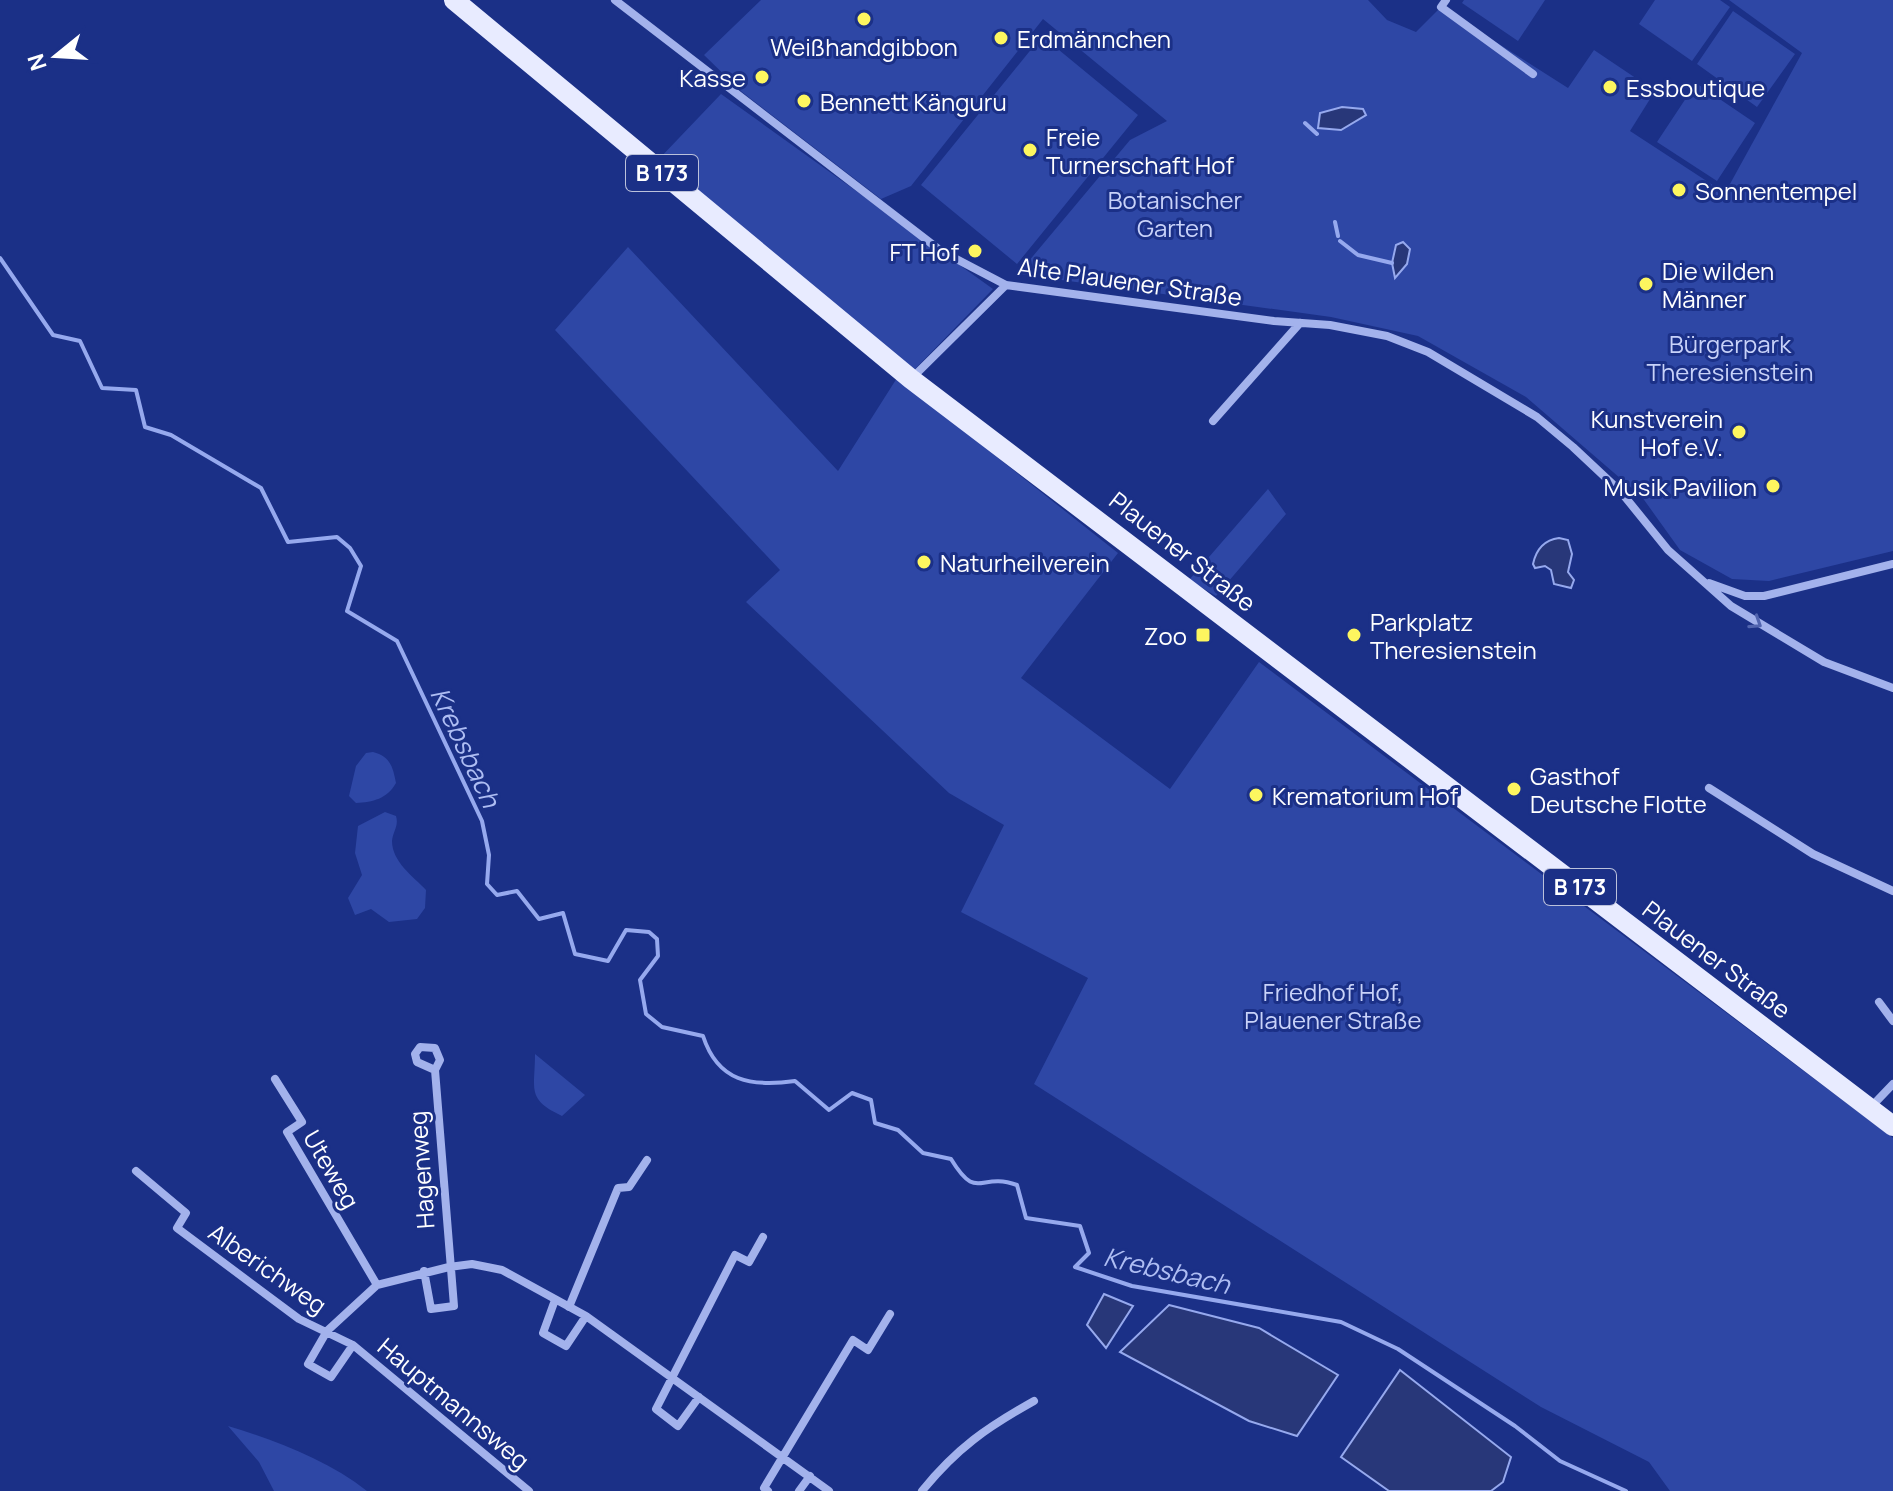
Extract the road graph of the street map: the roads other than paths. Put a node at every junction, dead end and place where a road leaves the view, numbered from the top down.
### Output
1 (454, 0) edge
2 (615, 0) edge
3 (1446, 0) edge
4 (1533, 74) dead end
5 (1006, 285) junction
6 (1300, 323) junction
7 (911, 379) junction
8 (1213, 421) dead end
9 (1893, 564) edge
10 (1694, 575) junction
11 (1893, 688) edge
12 (1709, 788) dead end
13 (1893, 891) edge
14 (1879, 1002) dead end
15 (1893, 1021) edge
16 (435, 1070) dead end
17 (275, 1079) dead end
18 (1893, 1084) edge
19 (1869, 1108) junction
20 (1893, 1126) edge
21 (647, 1160) dead end
22 (136, 1171) dead end
23 (763, 1237) dead end
24 (449, 1267) junction
25 (424, 1271) junction
26 (377, 1285) junction
27 (555, 1300) junction
28 (569, 1307) junction
29 (890, 1314) dead end
30 (586, 1316) junction
31 (327, 1331) junction
32 (353, 1345) junction
33 (673, 1377) junction
34 (699, 1397) junction
35 (1034, 1401) dead end
36 (785, 1458) junction
37 (810, 1476) junction
38 (529, 1491) edge
39 (768, 1491) edge
40 (799, 1491) edge
41 (829, 1491) edge
42 (922, 1491) edge

1 - 7 main road, Plauener Straße / B 173
2 - 5 street, Alte Plauener Straße
3 - 4 street
5 - 6 street, Alte Plauener Straße
5 - 7 street
6 - 8 street
6 - 10 street, Alte Plauener Straße
7 - 19 main road, Plauener Straße / B 173
9 - 10 street
10 -> 11 street, Alte Plauener Straße
12 - 13 street
14 - 15 street
16 - 24 street, Hagenweg
17 - 26 street, Uteweg
18 - 19 street
19 - 20 main road, Plauener Straße / B 173
21 - 28 street
22 - 31 street, Alberichweg
23 - 33 street
24 - 25 street
24 - 25 street, Hagenweg
24 - 27 street
25 - 26 street
26 - 31 street
27 - 28 street
27 - 30 street
28 - 30 street
29 - 36 street
30 - 33 street
31 - 32 street, Hauptmannsweg
31 - 32 street, Hauptmannsweg
32 - 38 street, Hauptmannsweg
33 - 34 street
33 - 34 street
34 - 36 street
35 - 42 street
36 - 37 street
36 - 39 street
37 - 40 street
37 - 41 street

